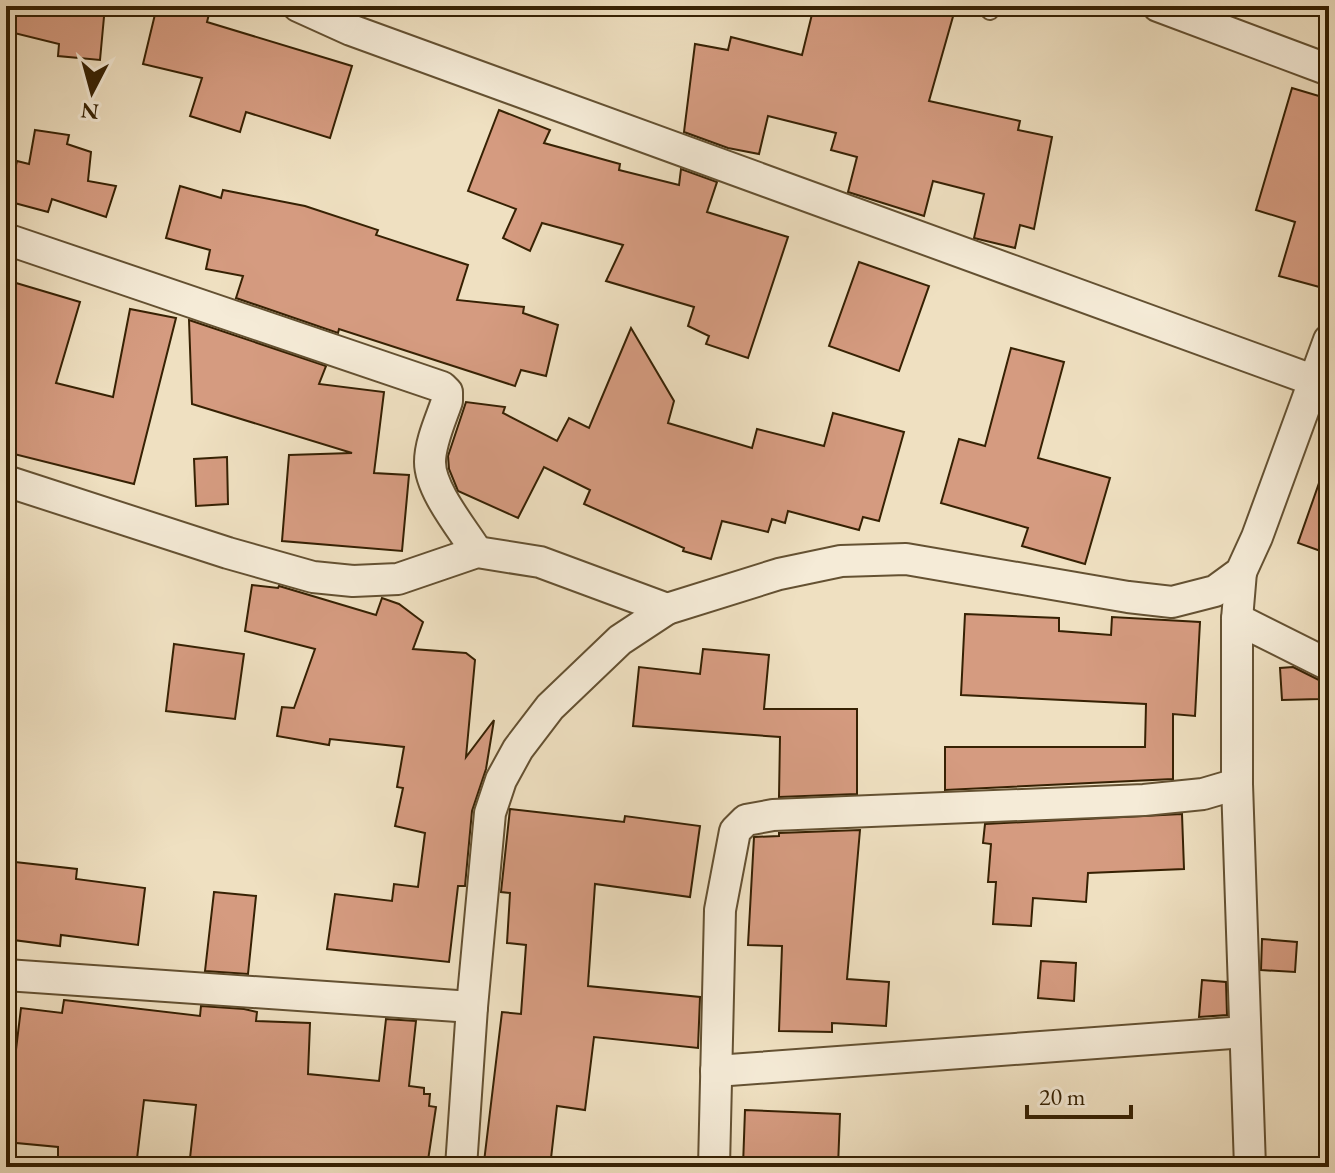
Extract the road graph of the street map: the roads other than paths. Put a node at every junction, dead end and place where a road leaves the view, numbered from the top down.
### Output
1 (298, 6) edge
2 (1158, 6) edge
3 (1329, 70) edge
4 (6, 239) edge
5 (1329, 340) edge
6 (1322, 384) edge
7 (6, 481) edge
8 (477, 552) junction
9 (1241, 572) junction
10 (667, 609) junction
11 (1237, 619) junction
12 (1329, 665) edge
13 (1237, 784) junction
14 (6, 975) edge
15 (472, 1007) junction
16 (1245, 1032) junction
17 (716, 1071) junction
18 (461, 1167) edge
19 (714, 1167) edge
20 (1250, 1167) edge

1 - 6 street
2 - 3 street
4 - 8 street
5 - 6 street
6 - 9 street
7 - 8 street
8 - 10 street
9 - 10 street
9 - 11 street
10 - 15 street
11 - 12 street
11 - 13 street
13 - 16 street
13 - 17 street
14 - 15 street
15 - 18 street
16 - 17 street
16 - 20 street
17 - 19 street

